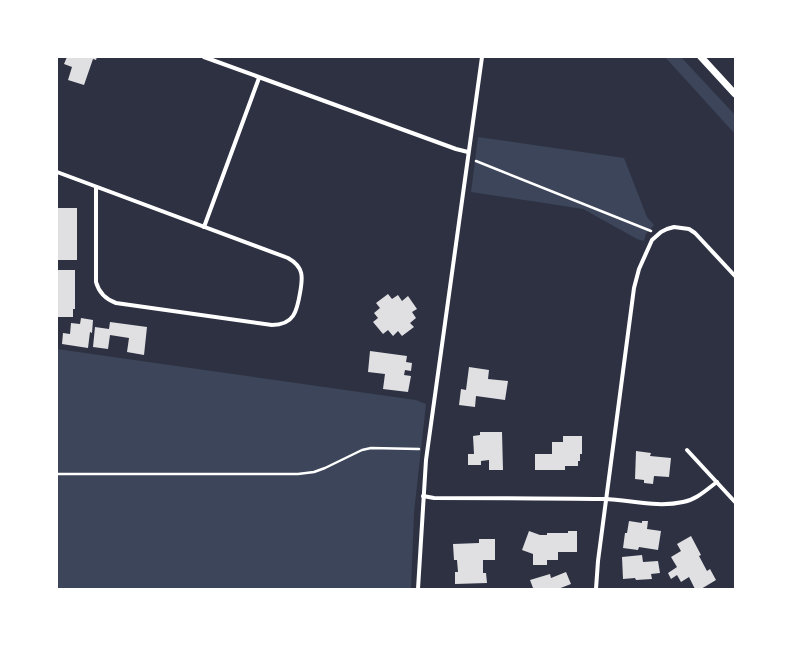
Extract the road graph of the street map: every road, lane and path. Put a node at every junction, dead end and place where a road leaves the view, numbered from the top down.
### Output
1 (204, 57) edge
2 (482, 57) edge
3 (701, 57) edge
4 (259, 78) junction
5 (735, 94) edge
6 (468, 152) junction
7 (467, 159) junction
8 (57, 172) edge
9 (96, 187) junction
10 (204, 227) junction
11 (656, 236) junction
12 (735, 276) edge
13 (427, 450) junction
14 (687, 450) dead end
15 (57, 474) edge
16 (717, 482) junction
17 (423, 496) junction
18 (607, 499) junction
19 (735, 502) edge
20 (418, 589) edge
21 (596, 589) edge

1 - 4 street
2 - 6 street
3 - 5 street
4 - 6 street
4 - 10 street
6 - 7 street
7 - 11 path
7 - 13 street
8 - 9 street
9 - 10 street
9 - 10 street
11 - 12 street
11 - 18 street
13 - 15 path
13 - 17 street
14 - 16 street
16 - 18 street
16 - 19 street
17 - 18 street
17 - 20 street
18 - 21 street

